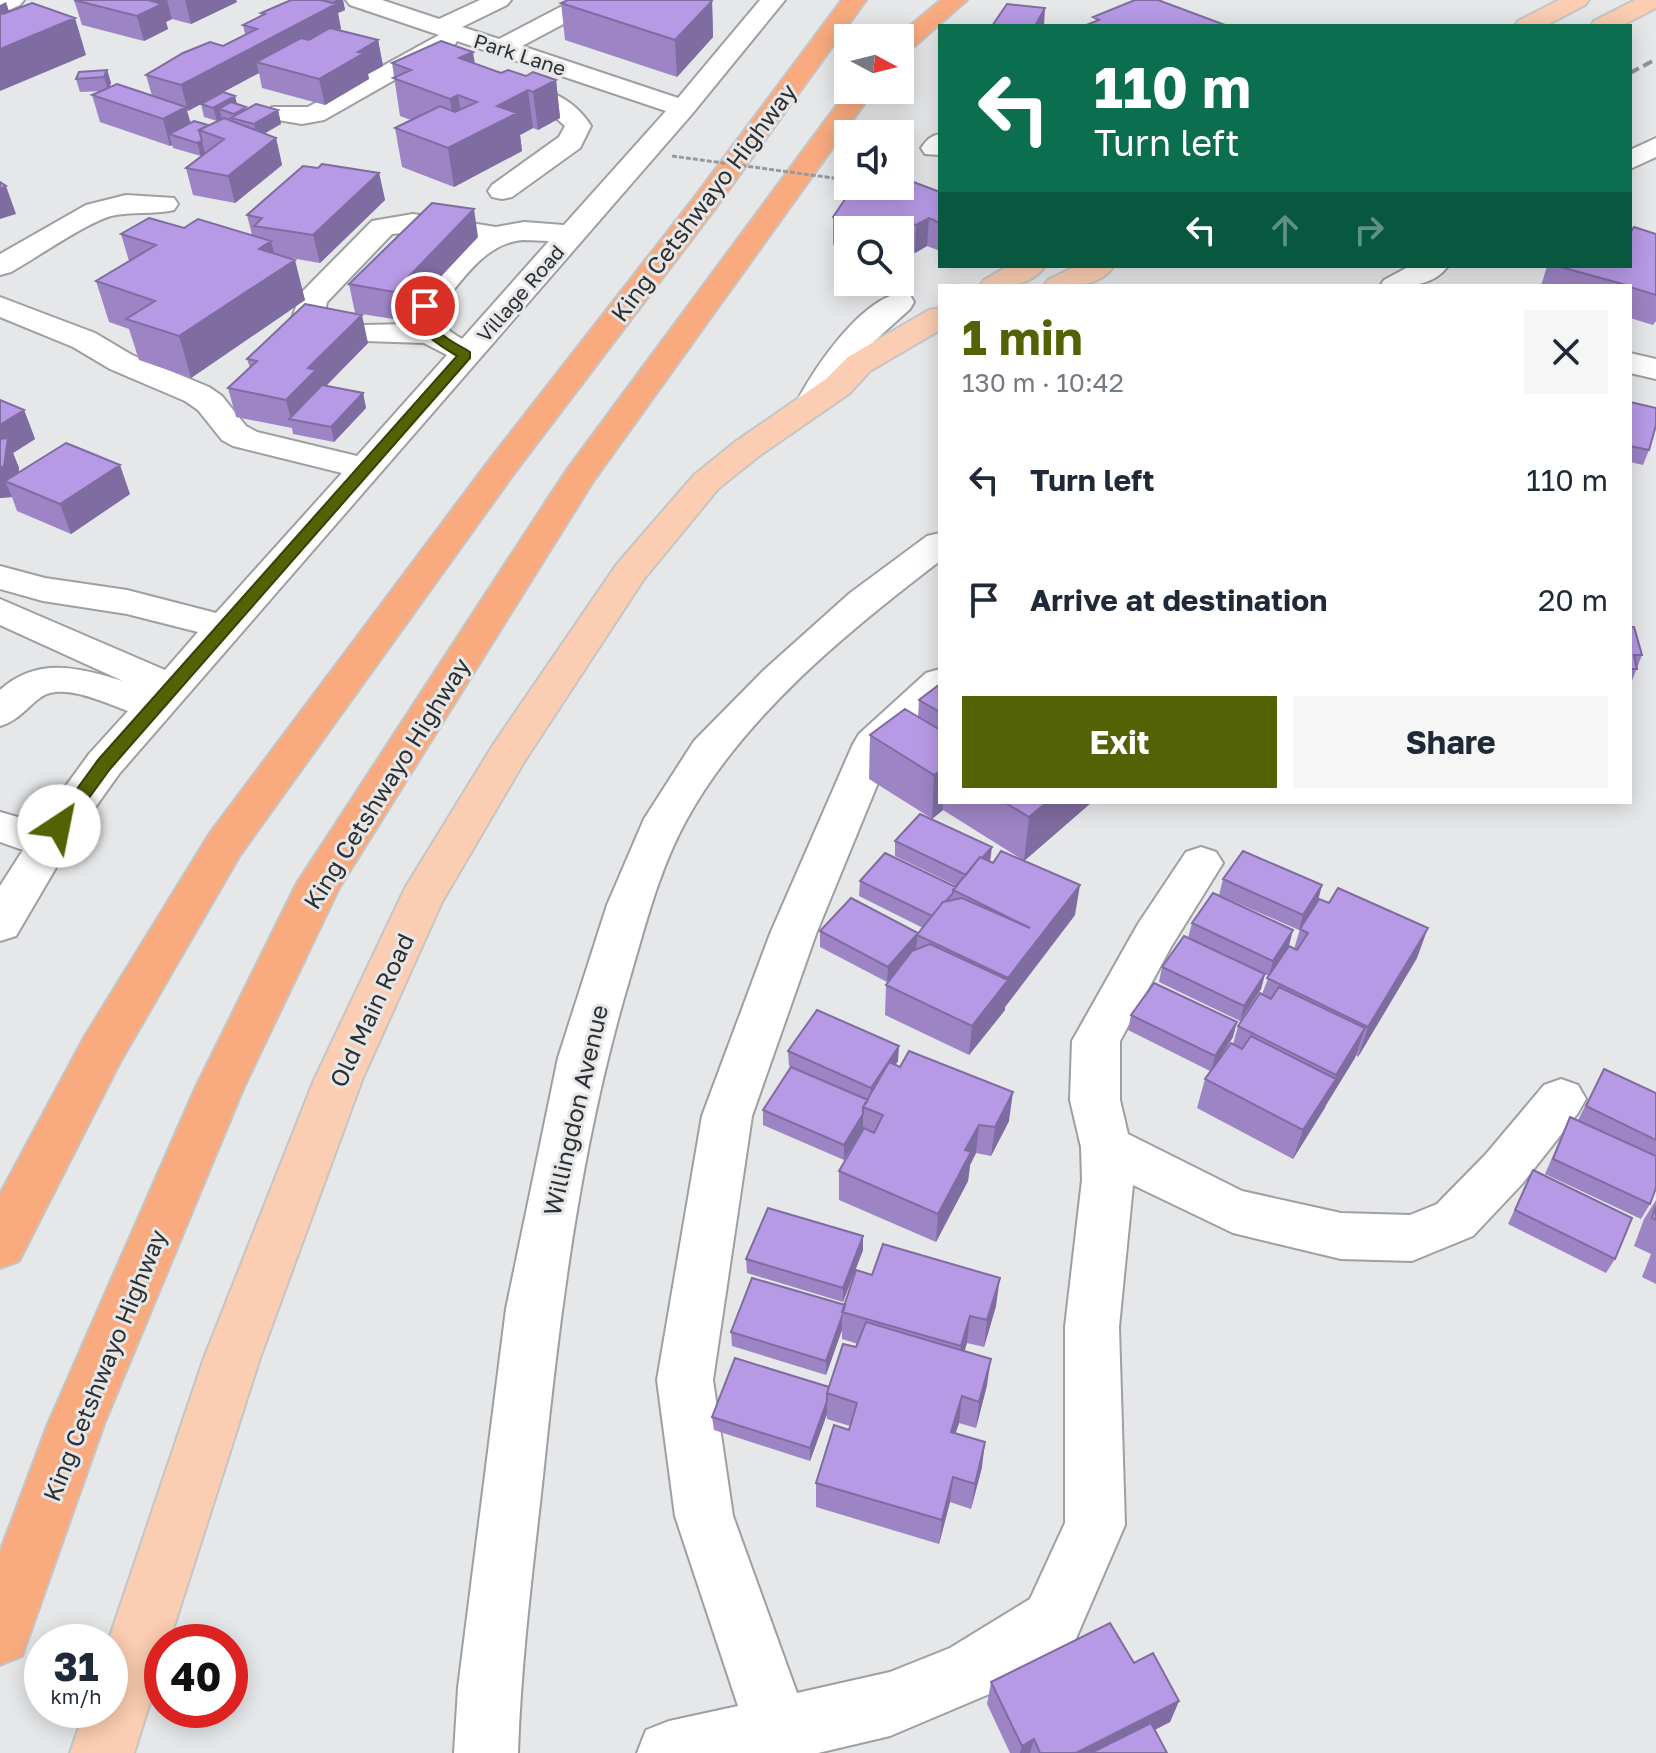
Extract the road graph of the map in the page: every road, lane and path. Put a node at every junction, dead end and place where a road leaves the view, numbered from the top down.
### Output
1 (12, 0) edge
2 (358, 0) edge
3 (499, 0) edge
4 (773, 0) edge
5 (854, 0) edge
6 (924, 0) edge
7 (955, 0) edge
8 (1577, 0) edge
9 (1653, 0) edge
10 (0, 7) edge
11 (576, 8) edge
12 (908, 24) edge
13 (1531, 24) edge
14 (1607, 24) edge
15 (449, 31) junction
16 (914, 34) edge
17 (500, 48) junction
18 (554, 65) junction
19 (483, 79) edge
20 (511, 88) junction
21 (851, 104) edge
22 (683, 108) junction
23 (281, 113) dead end
24 (1656, 146) edge
25 (672, 156) dead end
26 (1632, 160) edge
27 (834, 178) edge
28 (502, 191) dead end
29 (164, 204) dead end
30 (572, 234) junction
31 (498, 236) junction
32 (0, 266) edge
33 (1026, 268) edge
34 (1095, 268) edge
35 (1429, 268) edge
36 (998, 284) edge
37 (1063, 284) edge
38 (1399, 284) edge
39 (899, 302) dead end
40 (0, 306) edge
41 (938, 318) edge
42 (430, 333) junction
43 (938, 346) edge
44 (465, 355) junction
45 (1632, 363) edge
46 (1656, 369) edge
47 (826, 394) junction
48 (366, 468) junction
49 (938, 545) edge
50 (0, 577) edge
51 (0, 611) edge
52 (225, 627) junction
53 (938, 684) edge
54 (164, 697) junction
55 (0, 713) edge
56 (0, 827) edge
57 (49, 842) junction
58 (1201, 863) dead end
59 (0, 924) edge
60 (1561, 1099) dead end
61 (1106, 1147) junction
62 (0, 1245) edge
63 (0, 1634) edge
64 (781, 1741) edge
65 (102, 1753) edge
66 (486, 1753) edge
67 (669, 1753) edge

1 - 10 street
2 - 15 street, Park Lane
3 - 15 street
4 - 22 street, Village Road
5 - 62 highway, King Cetshwayo Highway
6 - 12 highway
7 - 16 highway
8 - 13 main road
9 - 14 main road
11 - 17 street
15 - 17 street, Park Lane
15 - 23 street
17 - 18 street, Park Lane
18 - 20 street
18 - 22 street, Park Lane
19 - 20 street
20 - 28 street
21 - 63 highway, King Cetshwayo Highway
22 - 30 street, Village Road
24 - 26 street
25 - 27 path, bridge
29 - 32 street
30 - 31 street
30 - 44 street, Village Road
31 - 42 street
31 - 42 street
33 - 36 main road
34 - 37 main road
35 - 38 street
39 - 47 street
40 - 48 street
41 - 47 main road, Old Main Road
42 - 44 street
43 - 47 main road, Old Main Road
44 - 48 street, Village Road
45 - 46 street
47 - 65 main road, Old Main Road
48 - 52 street, Village Road
49 - 66 street, Willingdon Avenue
50 - 52 street
51 - 54 street
52 - 54 street, Village Road
53 - 64 street
54 - 55 street
54 - 57 street, Village Road
56 - 57 street
57 - 59 street, Village Road
58 - 61 street
60 - 61 street
61 - 64 street
64 - 67 street

